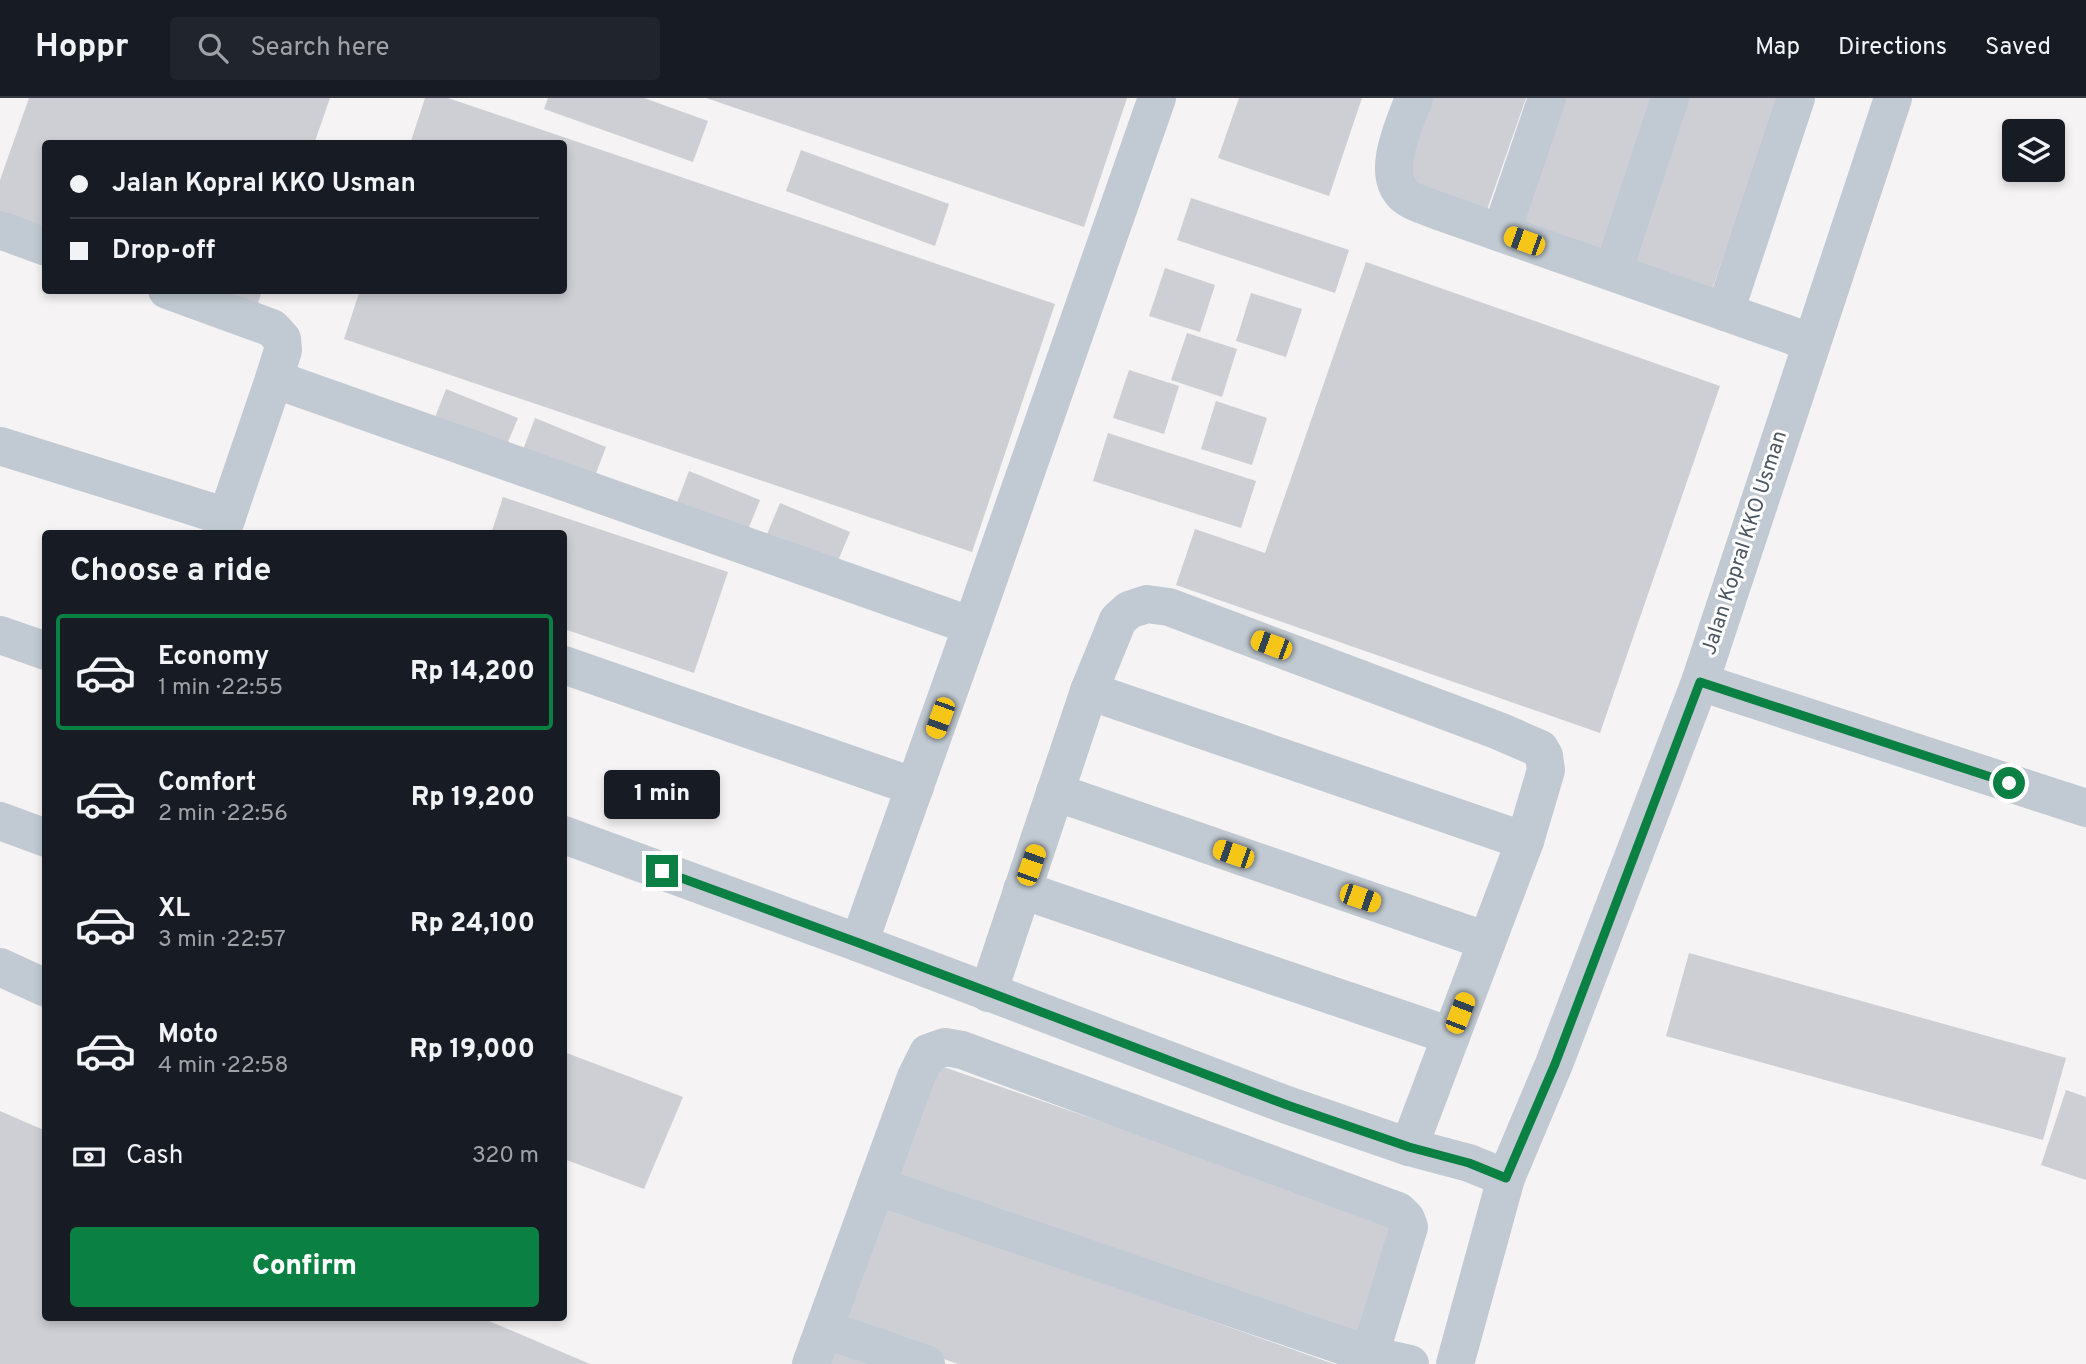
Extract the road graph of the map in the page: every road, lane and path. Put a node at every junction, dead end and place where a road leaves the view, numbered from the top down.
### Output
1 (1157, 98) edge
2 (1413, 98) edge
3 (1547, 98) edge
4 (1670, 98) edge
5 (1796, 98) edge
6 (1893, 98) edge
7 (0, 230) edge
8 (1501, 233) junction
9 (42, 246) edge
10 (1613, 272) junction
11 (178, 294) edge
12 (1725, 312) junction
13 (1810, 342) junction
14 (274, 379) junction
15 (0, 446) edge
16 (224, 526) edge
17 (972, 626) junction
18 (0, 635) edge
19 (42, 650) edge
20 (567, 666) edge
21 (1700, 682) junction
22 (1088, 691) junction
23 (915, 788) junction
24 (1055, 792) junction
25 (2086, 808) edge
26 (0, 821) edge
27 (567, 836) edge
28 (42, 837) edge
29 (1525, 841) junction
30 (1022, 890) junction
31 (1486, 942) junction
32 (859, 943) junction
33 (0, 967) edge
34 (42, 986) edge
35 (988, 993) junction
36 (1451, 1036) junction
37 (1409, 1147) junction
38 (1506, 1178) junction
39 (876, 1186) junction
40 (824, 1329) junction
41 (1368, 1359) edge
42 (811, 1364) edge
43 (926, 1364) edge
44 (1410, 1364) edge
45 (1455, 1364) edge

1 - 17 lane
2 - 8 lane
3 - 8 lane
4 - 10 lane
5 - 12 lane
6 - 13 lane, Jalan Kopral KKO Usman
7 - 9 lane
8 - 10 lane
10 - 12 lane
11 - 14 lane
12 - 13 lane
13 - 21 lane, Jalan Kopral KKO Usman
14 - 16 lane
14 - 17 lane
15 - 16 lane
17 - 23 lane
18 - 19 lane
20 - 23 lane
21 - 25 lane, Jalan Kopral KKO Usman
21 - 38 lane
22 - 24 lane
22 - 29 lane
22 - 29 lane
23 - 32 lane
24 - 30 lane
24 - 31 lane
26 - 28 lane
27 - 32 lane
29 - 31 lane
30 - 35 lane
30 - 36 lane
31 - 36 lane
32 - 35 lane
33 - 34 lane
35 - 37 lane
36 - 37 lane
37 - 38 lane
38 - 45 lane
39 - 40 lane
39 - 41 lane
39 - 41 lane
40 - 42 lane
40 - 43 lane
41 - 44 lane

